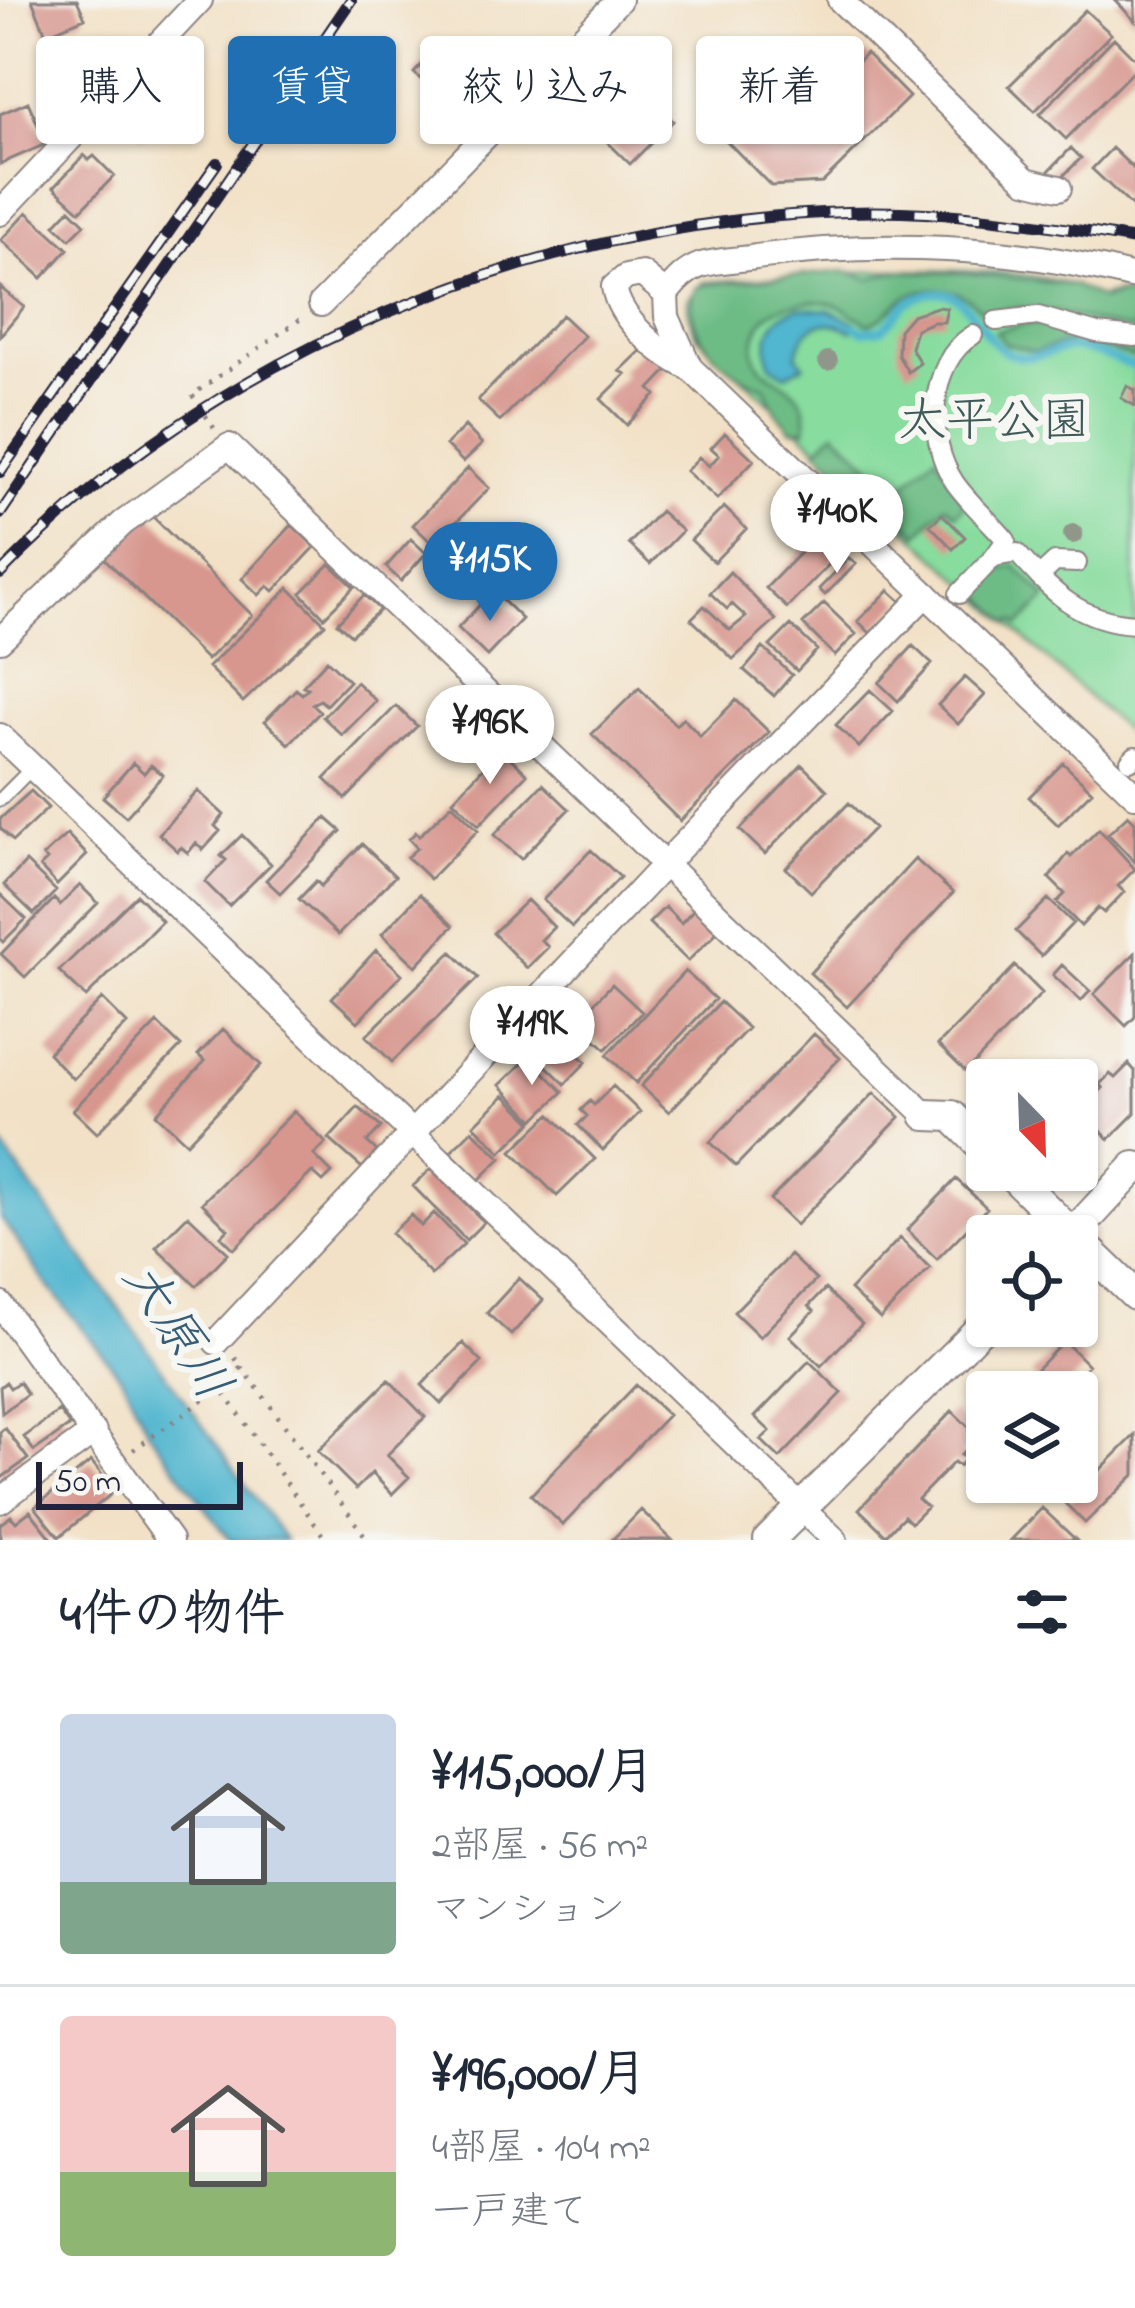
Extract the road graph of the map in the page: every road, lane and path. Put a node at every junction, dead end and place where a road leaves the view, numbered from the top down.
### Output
1 (200, 0) edge
2 (619, 0) edge
3 (840, 0) edge
4 (1059, 188) dead end
5 (0, 213) edge
6 (703, 265) junction
7 (642, 274) junction
8 (1135, 277) edge
9 (666, 294) junction
10 (321, 304) joint
11 (996, 321) dead end
12 (973, 335) dead end
13 (1135, 338) edge
14 (690, 368) junction
15 (229, 446) junction
16 (994, 557) junction
17 (1077, 563) dead end
18 (1039, 577) junction
19 (926, 594) junction
20 (959, 594) dead end
21 (1135, 624) edge
22 (0, 640) edge
23 (0, 736) edge
24 (33, 767) junction
25 (1135, 795) edge
26 (0, 800) edge
27 (668, 864) junction
28 (926, 1114) joint
29 (966, 1131) edge
30 (416, 1133) junction
31 (1135, 1167) edge
32 (1028, 1191) edge
33 (1053, 1215) edge
34 (1093, 1215) edge
35 (1098, 1259) edge
36 (1135, 1295) edge
37 (0, 1304) edge
38 (966, 1343) edge
39 (225, 1348) junction
40 (242, 1367) junction
41 (221, 1388) junction
42 (94, 1432) junction
43 (116, 1463) junction
44 (0, 1502) edge
45 (801, 1508) junction
46 (169, 1539) edge
47 (326, 1540) edge
48 (368, 1540) edge
49 (769, 1540) edge
50 (835, 1540) edge

1 - 5 street
2 - 10 street
3 - 4 street
6 - 7 street
6 - 8 street
6 - 9 street
7 - 9 street
7 - 14 street
9 - 14 street
10 - 15 path
11 - 13 street
12 - 16 street
14 - 19 street
15 - 22 street
15 - 27 street
16 - 18 street
16 - 20 street
17 - 18 street
18 - 21 street
19 - 25 street
19 - 27 street
23 - 24 street
24 - 26 lane
24 - 30 street
27 - 28 street
27 - 30 street
28 - 29 street
30 - 39 street
30 - 45 street
31 - 34 street
32 - 33 street
35 - 36 street
37 - 42 street
38 - 45 street
39 - 40 path
39 - 41 path
40 - 41 path
40 - 48 path
41 - 43 path
41 - 47 path
42 - 43 street
42 - 44 street
43 - 46 street
45 - 49 street
45 - 50 street

